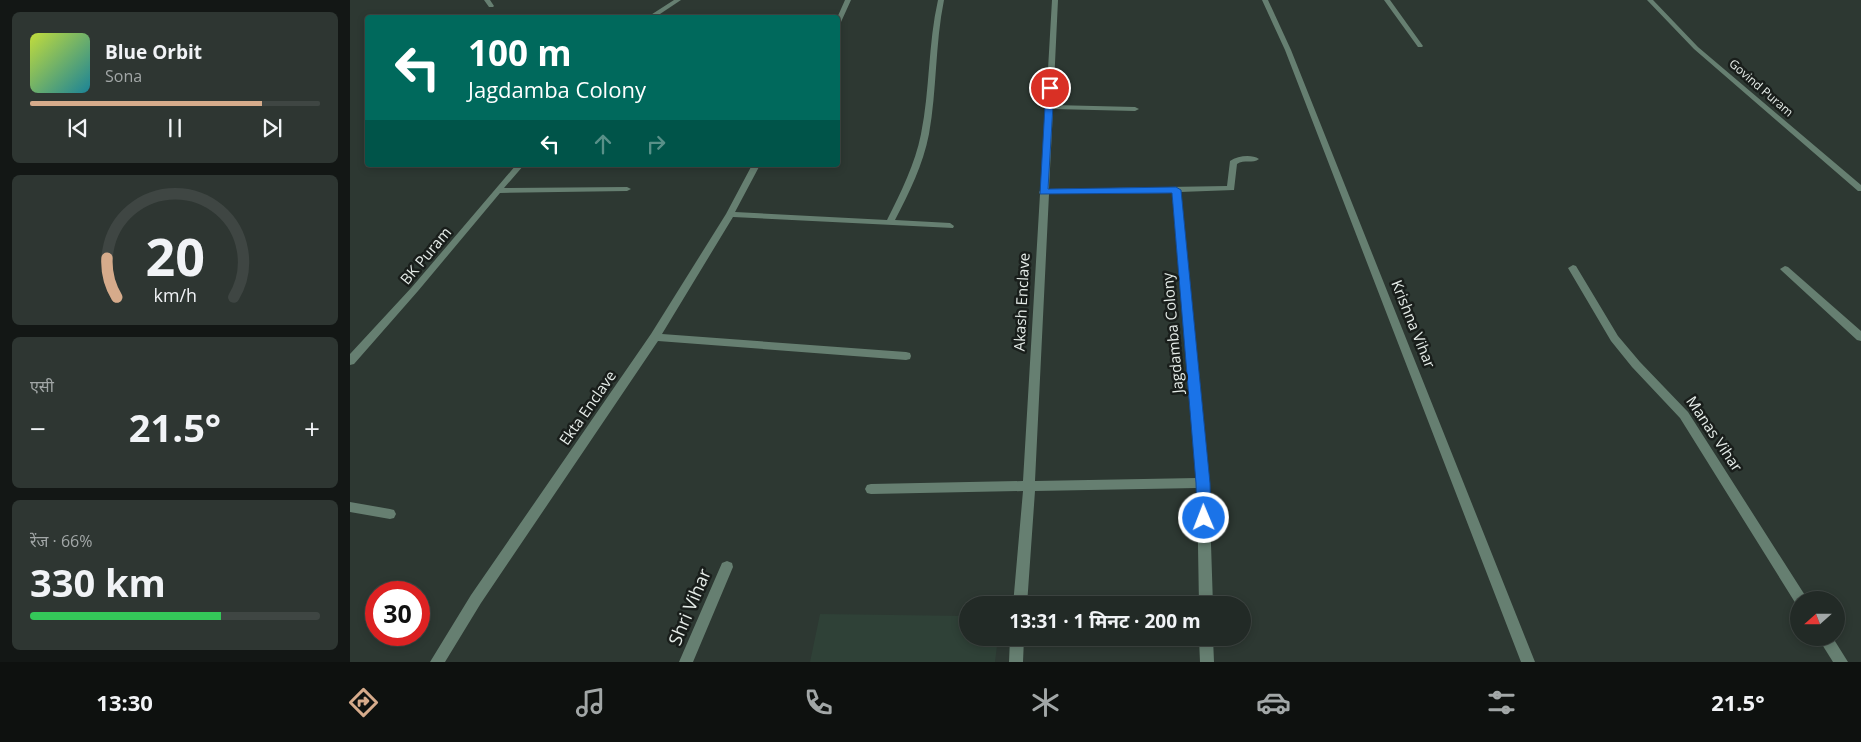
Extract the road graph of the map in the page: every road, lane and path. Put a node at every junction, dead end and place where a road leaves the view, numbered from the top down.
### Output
1 (678, 0) edge
2 (848, 0) edge
3 (941, 0) edge
4 (1054, 0) edge
5 (1265, 0) edge
6 (1387, 0) edge
7 (1650, 0) edge
8 (654, 15) edge
9 (840, 18) edge
10 (1420, 46) dead end
11 (1049, 107) junction
12 (1135, 109) dead end
13 (1255, 158) dead end
14 (518, 167) edge
15 (755, 167) edge
16 (627, 188) dead end
17 (1176, 190) junction
18 (1861, 190) edge
19 (498, 191) junction
20 (1043, 192) junction
21 (730, 214) junction
22 (890, 222) junction
23 (950, 226) dead end
24 (1573, 268) dead end
25 (1785, 269) dead end
26 (655, 337) junction
27 (1861, 337) edge
28 (906, 356) dead end
29 (350, 361) edge
30 (1203, 483) junction
31 (1029, 486) junction
32 (871, 489) dead end
33 (350, 507) edge
34 (390, 514) dead end
35 (727, 567) dead end
36 (1795, 591) edge
37 (1021, 596) edge
38 (1206, 596) edge
39 (1017, 646) edge
40 (1206, 646) edge
41 (1830, 646) edge
42 (437, 662) edge
43 (686, 662) edge
44 (1016, 662) edge
45 (1207, 662) edge
46 (1528, 662) edge
47 (1841, 662) edge

1 - 8 street
2 - 9 street
3 - 22 street
4 - 11 street, Akash Enclave
5 - 46 street, Krishna Vihar
6 - 10 street
7 - 18 street, Govind Puram
11 - 12 street
11 - 20 street, Akash Enclave
13 - 17 street
14 - 19 street, BK Puram
15 - 21 street, Ekta Enclave
16 - 19 street
17 - 20 street
17 - 30 street, Jagdamba Colony
19 - 29 street, BK Puram
20 - 31 street, Akash Enclave
21 - 22 street
21 - 26 street, Ekta Enclave
22 - 23 street
24 - 36 street, Manas Vihar
25 - 27 street
26 - 28 street
26 - 42 street, Ekta Enclave
30 - 31 street
30 - 38 street, Jagdamba Colony
31 - 32 street
31 - 37 street, Akash Enclave
33 - 34 street
35 - 43 street, Shri Vihar
39 - 44 street
40 - 45 street
41 - 47 street

